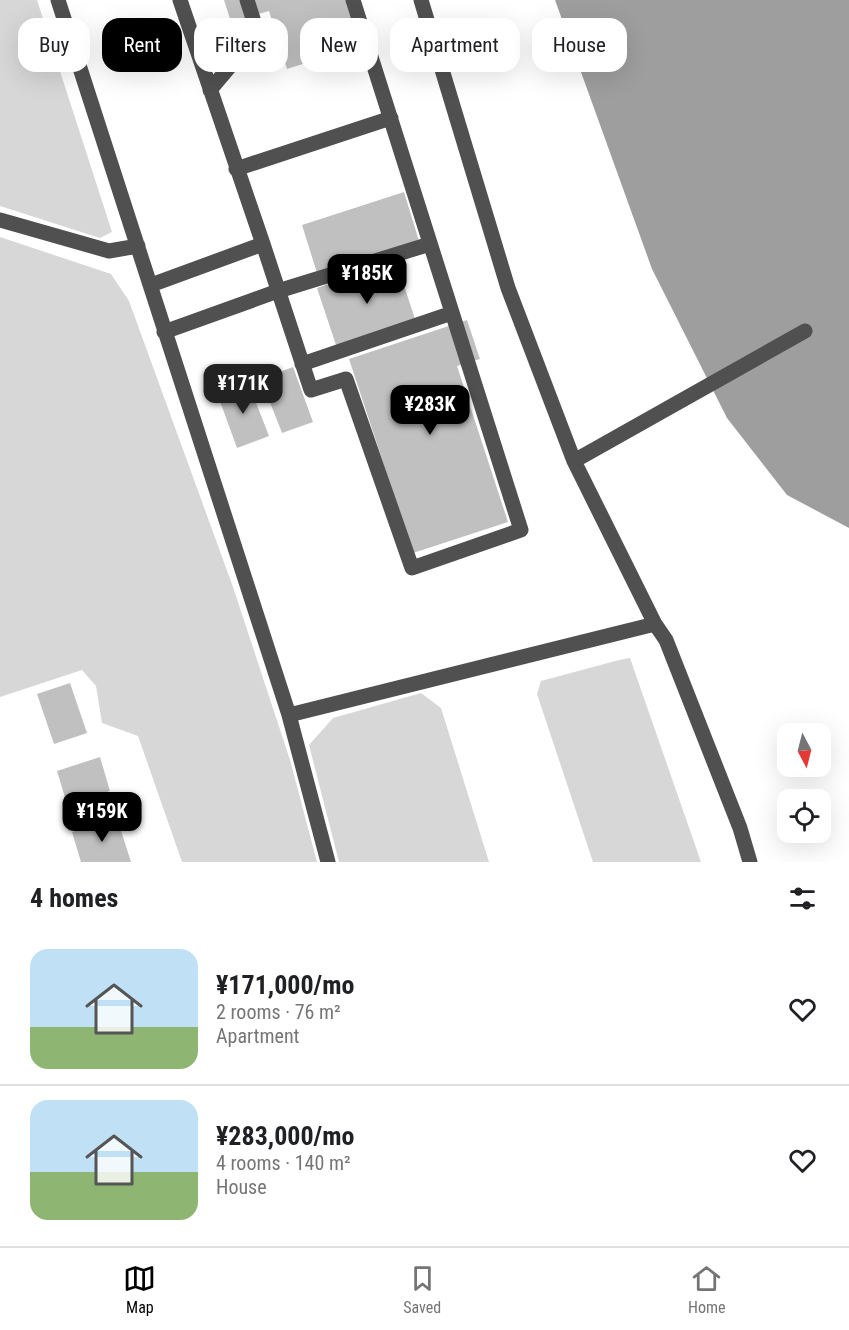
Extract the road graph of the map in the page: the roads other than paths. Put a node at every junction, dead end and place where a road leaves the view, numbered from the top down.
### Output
1 (58, 0) edge
2 (180, 0) edge
3 (247, 0) edge
4 (353, 0) edge
5 (421, 0) edge
6 (210, 90) junction
7 (390, 118) junction
8 (236, 169) junction
9 (0, 220) edge
10 (263, 244) junction
11 (430, 244) junction
12 (138, 246) junction
13 (151, 285) junction
14 (278, 291) junction
15 (452, 313) junction
16 (805, 331) dead end
17 (164, 332) junction
18 (302, 364) junction
19 (574, 461) junction
20 (655, 624) junction
21 (289, 715) junction
22 (328, 862) edge
23 (750, 862) edge

1 - 12 street
2 - 6 street
3 - 6 street
4 - 7 street
5 - 19 street
6 - 8 street
7 - 8 street
7 - 11 street
8 - 10 street
9 - 12 street
10 - 13 street
10 - 14 street
11 - 14 street
11 - 15 street
12 - 13 street
13 - 17 street
14 - 17 street
14 - 18 street
15 - 18 street
15 - 18 street
16 - 19 street
17 - 21 street
19 - 20 street
20 - 21 street
20 - 23 street
21 - 22 street

